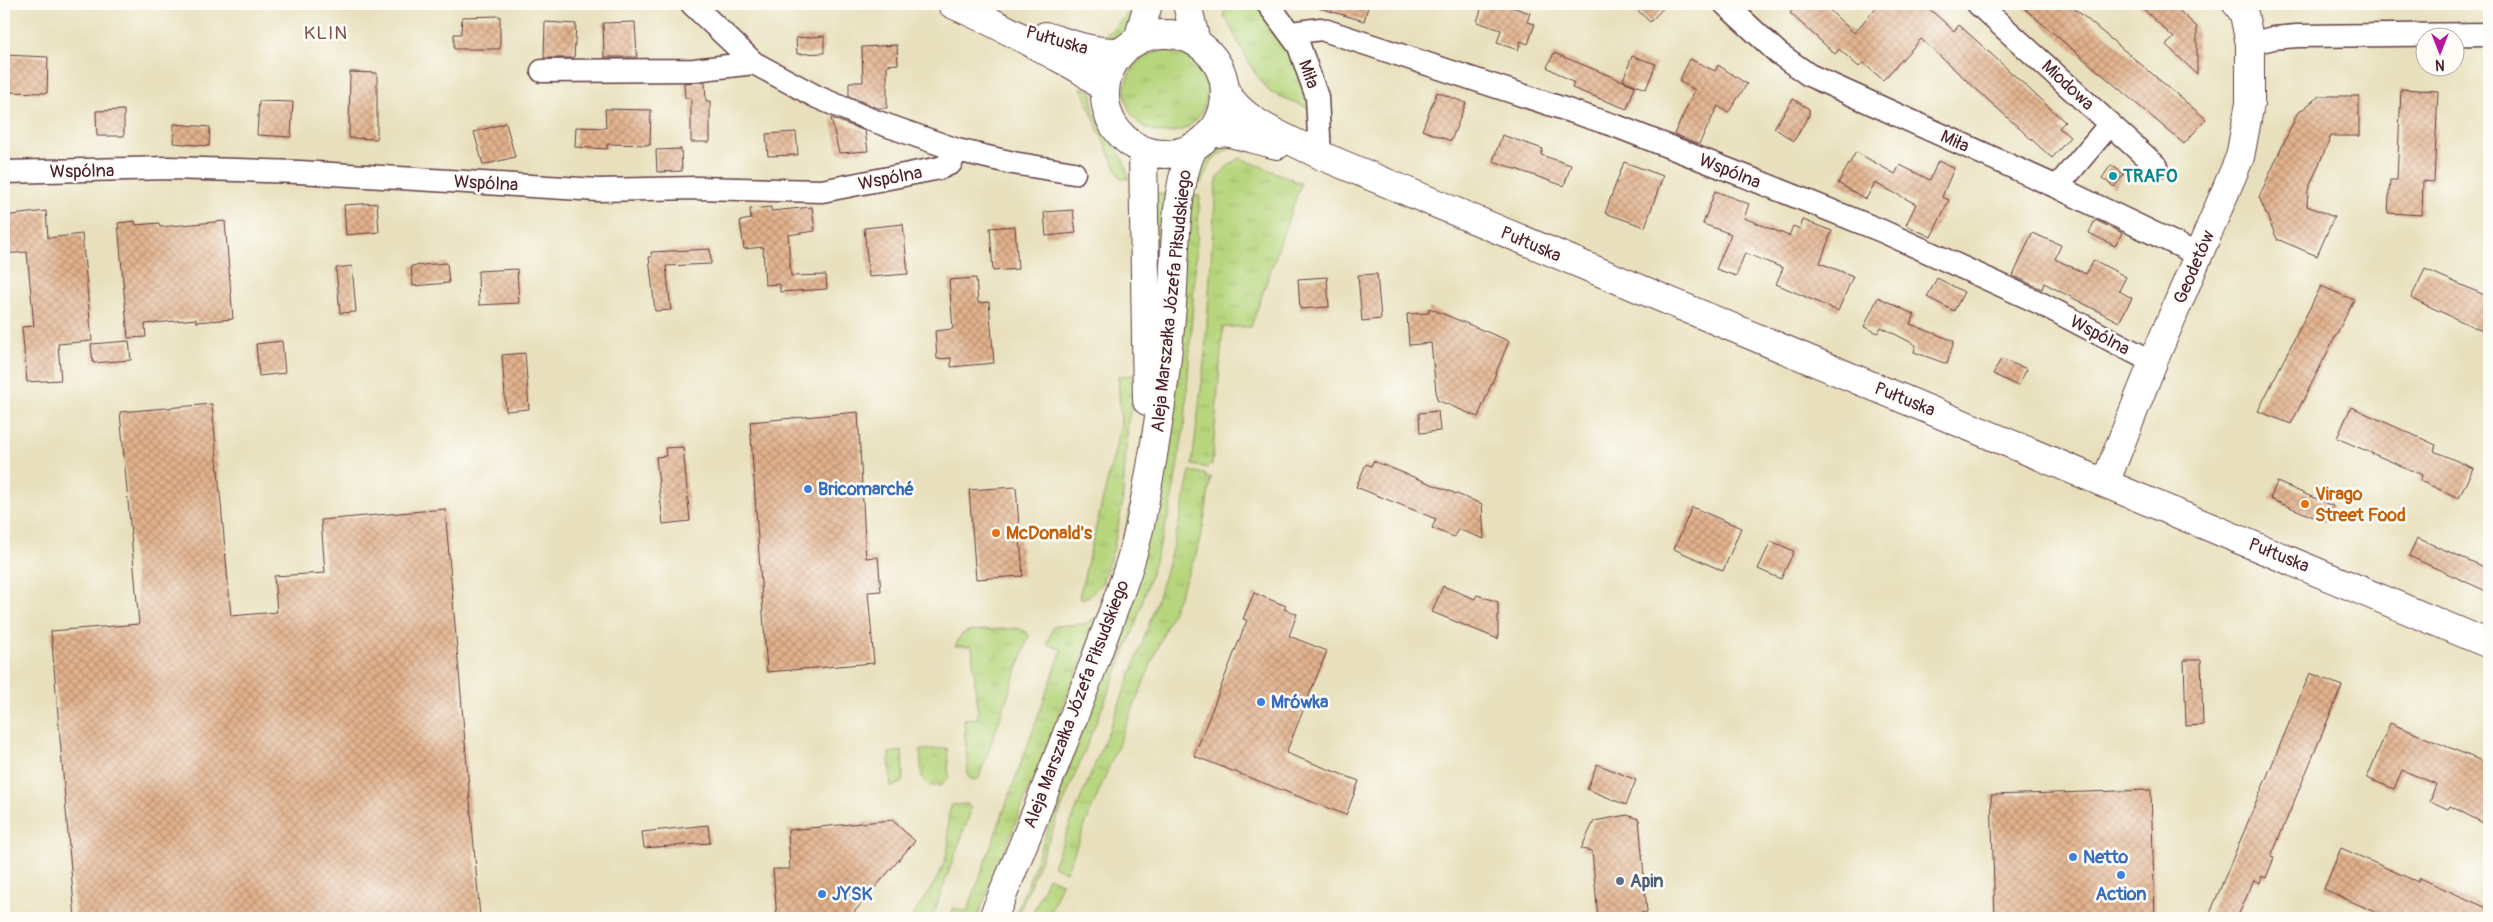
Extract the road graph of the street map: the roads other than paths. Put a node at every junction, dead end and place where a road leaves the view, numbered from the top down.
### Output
1 (692, 4) edge
2 (952, 4) edge
3 (1148, 4) edge
4 (1187, 4) edge
5 (1268, 4) edge
6 (1725, 4) edge
7 (1978, 4) edge
8 (2237, 4) edge
9 (993, 21) junction
10 (1290, 33) junction
11 (2489, 34) edge
12 (1196, 42) junction
13 (2250, 44) junction
14 (1130, 46) junction
15 (754, 63) junction
16 (542, 71) dead end
17 (1105, 91) junction
18 (1225, 91) junction
19 (2110, 124) junction
20 (1202, 140) junction
21 (957, 150) junction
22 (1143, 150) junction
23 (1320, 155) junction
24 (2157, 167) dead end
25 (4, 172) edge
26 (1074, 173) dead end
27 (2057, 187) junction
28 (2199, 256) junction
29 (2153, 362) junction
30 (2105, 483) junction
31 (1147, 486) junction
32 (2489, 644) edge
33 (994, 918) edge

1 - 15 street, Wspólna
2 - 9 main road, Pułtuska
3 - 14 main road
4 - 12 main road
5 - 10 street, Miła
6 - 27 street, Miła
7 - 19 street, Miodowa
8 - 13 main road, Geodetów
9 - 14 main road, Pułtuska
9 - 17 main road, Pułtuska
10 - 23 street, Miła
10 - 29 street, Wspólna
11 - 13 street
12 - 14 main road
12 - 18 main road
13 - 28 main road, Geodetów
14 - 17 main road
15 - 16 street
15 - 21 street, Wspólna
17 - 22 main road
18 - 20 main road
18 - 23 main road, Pułtuska
19 - 24 street, Miodowa
19 - 27 street
20 - 22 main road
20 - 23 main road, Pułtuska
20 - 31 main road, Aleja Marszałka Józefa Piłsudskiego
21 - 25 street, Wspólna
21 - 26 street, Wspólna
22 - 31 main road, Aleja Marszałka Józefa Piłsudskiego
23 - 30 main road, Pułtuska
27 - 28 street, Miła
28 - 29 main road, Geodetów
29 - 30 main road, Geodetów
30 - 32 main road, Pułtuska
31 - 33 main road, Aleja Marszałka Józefa Piłsudskiego

